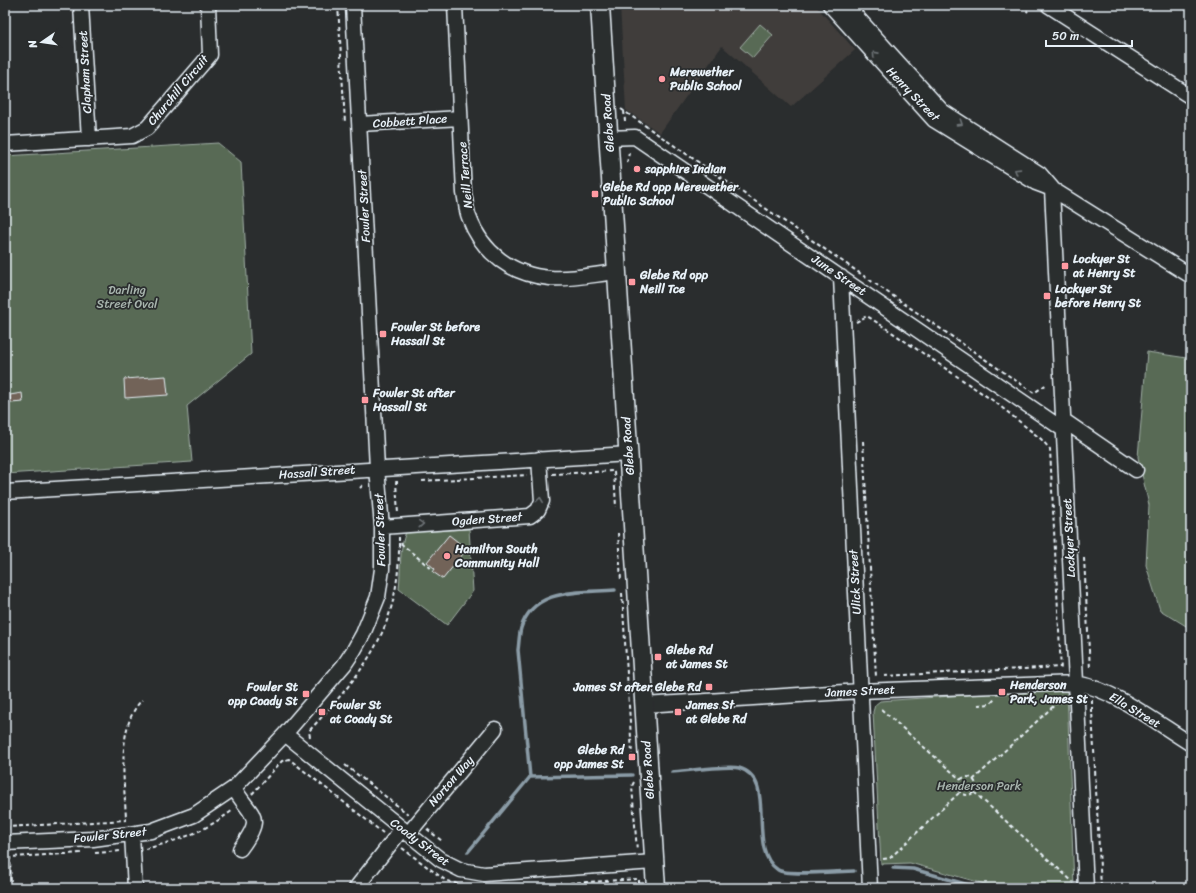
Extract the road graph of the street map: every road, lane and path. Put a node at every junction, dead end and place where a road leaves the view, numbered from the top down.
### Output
1 (81, 5) edge
2 (208, 5) edge
3 (353, 5) edge
4 (455, 5) edge
5 (600, 5) edge
6 (830, 5) edge
7 (846, 5) edge
8 (1022, 5) edge
9 (1048, 5) edge
10 (1028, 12) dead end
11 (1191, 97) edge
12 (620, 101) dead end
13 (624, 111) junction
14 (460, 118) junction
15 (625, 121) dead end
16 (360, 124) junction
17 (608, 138) junction
18 (89, 139) junction
19 (5, 144) edge
20 (628, 153) dead end
21 (627, 163) dead end
22 (1052, 188) junction
23 (617, 272) junction
24 (1191, 276) edge
25 (841, 277) junction
26 (856, 328) dead end
27 (1047, 384) dead end
28 (1064, 425) junction
29 (863, 439) dead end
30 (629, 454) junction
31 (539, 459) junction
32 (377, 468) junction
33 (1136, 470) dead end
34 (533, 474) dead end
35 (547, 474) dead end
36 (419, 481) dead end
37 (403, 482) dead end
38 (364, 484) dead end
39 (360, 488) dead end
40 (392, 488) dead end
41 (396, 488) junction
42 (5, 492) edge
43 (616, 507) dead end
44 (398, 515) dead end
45 (382, 526) junction
46 (617, 529) dead end
47 (399, 535) dead end
48 (399, 542) junction
49 (1084, 556) dead end
50 (433, 570) dead end
51 (622, 583) dead end
52 (623, 588) dead end
53 (1061, 667) junction
54 (1090, 668) dead end
55 (1062, 670) dead end
56 (1076, 683) junction
57 (860, 691) junction
58 (142, 700) dead end
59 (1060, 700) dead end
60 (1092, 700) dead end
61 (644, 705) junction
62 (881, 709) dead end
63 (1092, 710) junction
64 (1085, 711) dead end
65 (495, 729) dead end
66 (285, 734) junction
67 (310, 737) dead end
68 (1191, 744) edge
69 (632, 755) dead end
70 (340, 761) dead end
71 (634, 779) dead end
72 (961, 780) junction
73 (973, 780) junction
74 (234, 788) junction
75 (960, 792) junction
76 (974, 792) junction
77 (418, 822) junction
78 (405, 831) junction
79 (132, 834) junction
80 (7, 836) edge
81 (442, 841) dead end
82 (240, 849) dead end
83 (637, 852) dead end
84 (883, 859) dead end
85 (654, 862) junction
86 (1066, 875) dead end
87 (570, 883) dead end
88 (135, 888) edge
89 (356, 888) edge
90 (639, 888) edge
91 (656, 888) edge
92 (870, 888) edge
93 (1086, 888) edge
94 (1101, 888) edge

1 - 18 street, Clapham Street
2 - 18 street, Churchill Circuit
3 - 16 street, Fowler Street
4 - 14 street, Neill Terrace
5 - 17 main road, Glebe Road
22 -> 6 street, Henry Street
7 -> 22 street, Henry Street
8 - 10 path
9 - 11 street
12 - 13 path
13 - 15 path
13 - 27 path
14 - 16 street, Cobbett Place
14 - 23 street, Neill Terrace
16 - 32 street, Fowler Street
17 - 23 main road, Glebe Road
17 - 25 street, June Street
18 - 19 street, Churchill Circuit
20 - 21 path
22 - 24 street, Henry Street
22 - 28 street, Lockyer Street
23 - 30 main road, Glebe Road
25 - 28 street, June Street
25 - 57 street, Ulick Street
26 - 53 path
28 - 33 street, June Street
28 - 56 street, Lockyer Street
29 - 53 path
30 - 31 street, Hassall Street
30 - 61 main road, Glebe Road
31 - 32 street, Hassall Street
45 -> 31 street, Ogden Street
32 - 42 street, Hassall Street
32 - 45 street, Fowler Street
34 - 36 path
35 - 43 path
37 - 41 path
38 - 39 path
40 - 41 path
41 - 44 path
45 - 66 street, Fowler Street
46 - 51 path
47 - 48 path
48 - 50 path
48 - 67 path
49 - 54 path
52 - 69 path
53 - 55 path
56 - 57 street, James Street
56 - 68 street, Ella Street
56 - 93 street, Lockyer Street
57 - 61 street, James Street
57 - 92 street, Ulick Street
58 - 80 path
59 - 73 path
60 - 63 path
61 - 85 main road, Glebe Road
62 - 72 path
63 - 64 path
63 - 94 path
65 - 77 street, Norton Way
66 - 74 street, Fowler Street
66 - 78 street, Coady Street
70 - 77 path
71 - 83 path
72 - 73 path
72 - 75 path
73 - 76 path
74 - 79 street, Fowler Street
74 - 82 street
75 - 76 path
75 - 84 path
76 - 86 path
77 - 78 street, Norton Way
77 - 81 path
78 - 85 street, Coady Street
78 - 89 street, Norton Way
79 - 80 street, Fowler Street
79 - 88 street
85 - 91 main road, Glebe Road
87 - 90 path

